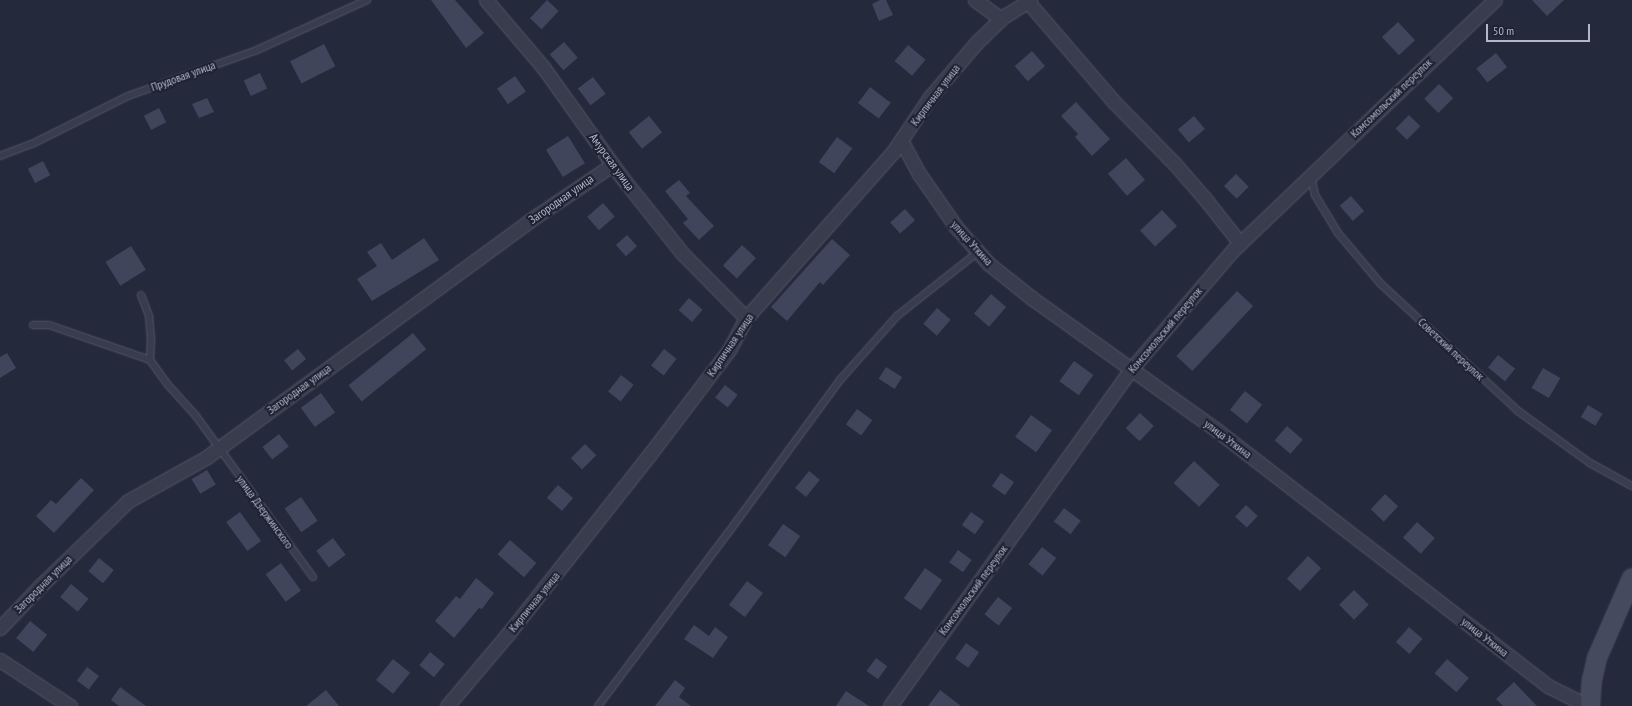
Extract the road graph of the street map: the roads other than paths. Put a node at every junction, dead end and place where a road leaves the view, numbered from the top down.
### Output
1 (367, 0) edge
2 (486, 0) edge
3 (975, 0) edge
4 (1495, 0) edge
5 (1029, 1) edge
6 (1001, 19) junction
7 (901, 140) junction
8 (0, 156) edge
9 (612, 165) junction
10 (1311, 174) junction
11 (1240, 243) junction
12 (978, 252) junction
13 (141, 295) dead end
14 (746, 318) junction
15 (33, 324) dead end
16 (150, 360) junction
17 (1131, 369) junction
18 (218, 448) junction
19 (1632, 486) edge
20 (313, 577) dead end
21 (1632, 578) edge
22 (0, 628) edge
23 (0, 660) edge
24 (70, 706) edge
25 (447, 706) edge
26 (598, 706) edge
27 (890, 706) edge
28 (1589, 706) edge

1 - 8 lane, Прудовая улица
2 - 9 street, Амурская улица
3 - 6 street
4 - 10 street, Комсомольский переулок
5 - 6 street, Кирпичная улица
5 - 11 street
6 - 7 street, Кирпичная улица
7 - 12 street, улица Уткина
7 - 14 street, Кирпичная улица
9 - 14 street, Амурская улица
9 - 18 street, Загородная улица
10 - 11 street, Комсомольский переулок
10 - 19 lane, Советский переулок
11 - 17 street, Комсомольский переулок
12 - 17 street, улица Уткина
12 - 26 lane
13 - 16 lane
14 - 25 street, Кирпичная улица
15 - 16 lane
16 - 18 lane, улица Дзержинского
17 - 27 street, Комсомольский переулок
17 - 28 street, улица Уткина
18 - 20 lane, улица Дзержинского
18 - 22 street, Загородная улица
21 - 28 main road
23 - 24 street

